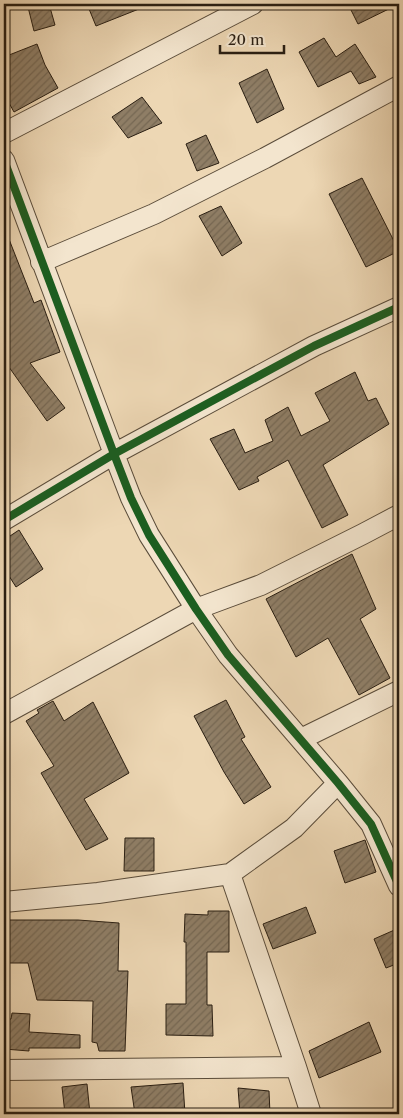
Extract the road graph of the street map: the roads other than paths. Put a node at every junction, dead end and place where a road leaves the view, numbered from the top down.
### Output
1 (253, 4) edge
2 (399, 86) edge
3 (4, 133) edge
4 (4, 160) edge
5 (41, 262) junction
6 (399, 307) edge
7 (114, 454) junction
8 (399, 515) edge
9 (4, 520) edge
10 (196, 609) junction
11 (399, 692) edge
12 (4, 714) edge
13 (300, 739) junction
14 (338, 783) junction
15 (230, 874) junction
16 (399, 886) edge
17 (4, 902) edge
18 (296, 1067) junction
19 (4, 1070) edge
20 (311, 1114) edge

1 - 3 street
2 - 5 street
4 - 5 street
5 - 7 street
6 - 7 street
7 - 9 street
7 - 10 street
8 - 10 street
10 - 12 street
10 - 13 street
11 - 13 street
13 - 14 street
14 - 15 street
14 - 16 street
15 - 17 street
15 - 18 street
18 - 19 street
18 - 20 street

